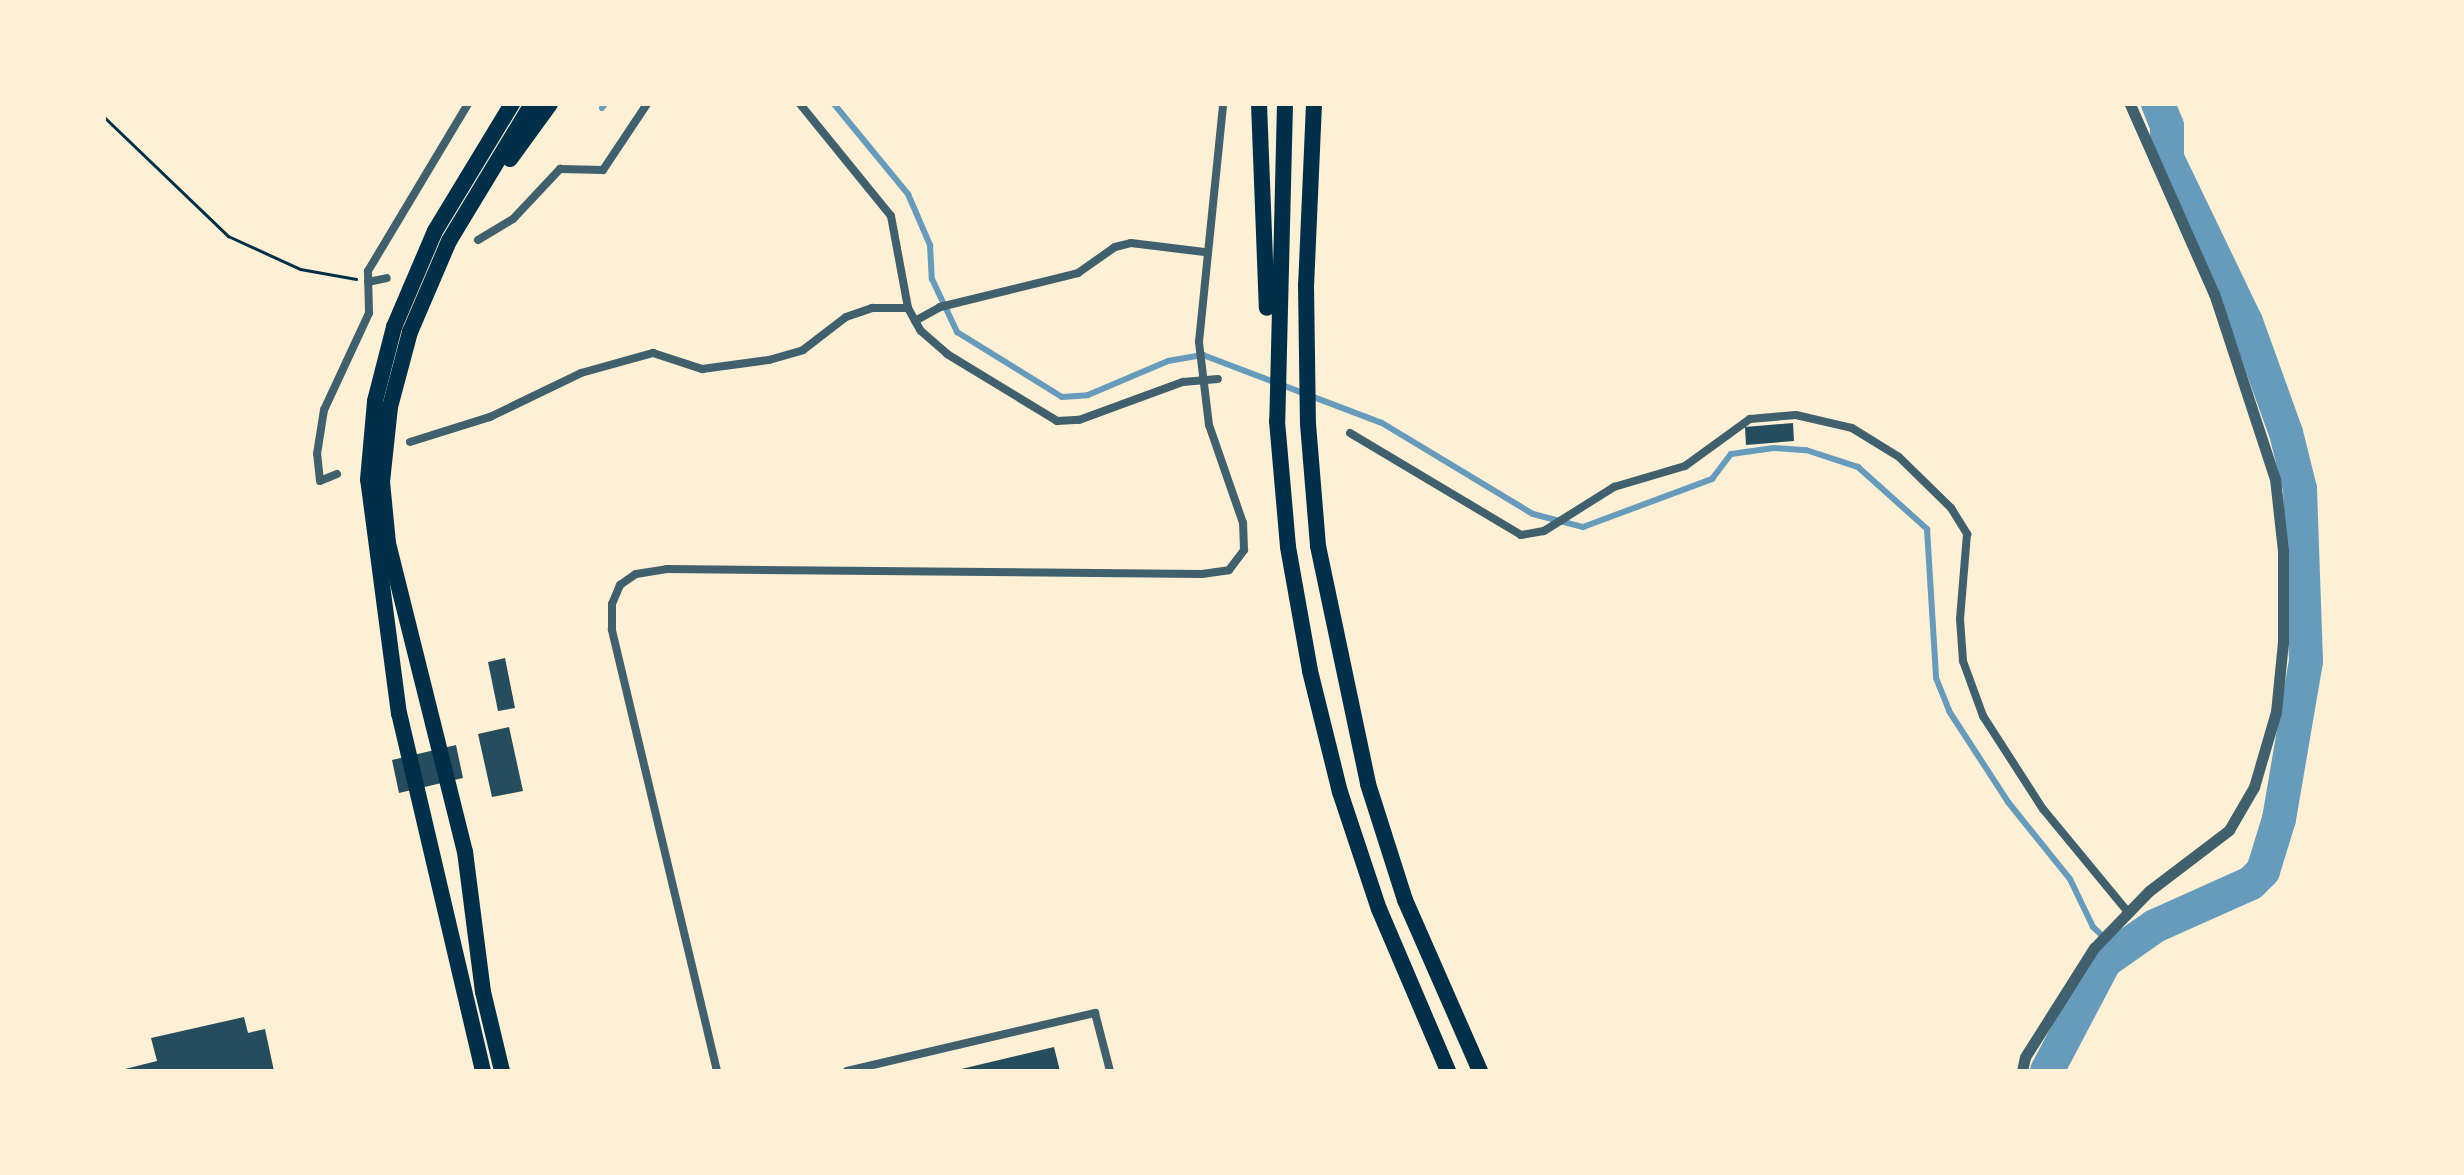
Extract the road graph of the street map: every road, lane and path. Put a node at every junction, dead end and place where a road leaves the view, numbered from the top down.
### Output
1 (468, 104) edge
2 (512, 104) edge
3 (532, 104) edge
4 (550, 104) edge
5 (647, 104) edge
6 (800, 104) edge
7 (1223, 104) edge
8 (1259, 104) edge
9 (1285, 104) edge
10 (1314, 104) edge
11 (2130, 104) edge
12 (104, 117) edge
13 (478, 240) dead end
14 (449, 241) junction
15 (1204, 252) junction
16 (387, 278) dead end
17 (368, 282) junction
18 (908, 308) junction
19 (915, 321) junction
20 (1200, 377) junction
21 (1218, 379) dead end
22 (1277, 421) junction
23 (1350, 433) dead end
24 (410, 442) dead end
25 (337, 474) dead end
26 (2128, 912) junction
27 (483, 1071) edge
28 (502, 1071) edge
29 (717, 1071) edge
30 (847, 1071) edge
31 (1110, 1071) edge
32 (1448, 1071) edge
33 (1480, 1071) edge
34 (2022, 1071) edge

1 - 17 street
2 - 27 highway
3 - 14 highway
4 - 14 highway
5 - 13 street
6 - 18 street
7 - 15 street
8 - 22 highway
9 - 22 highway
10 - 33 highway
11 - 26 street
12 - 17 path
14 - 28 highway
15 - 19 street
15 - 20 street
16 - 17 street
17 - 25 street
18 - 19 street
18 - 24 street
19 - 20 street
20 - 21 street
20 - 29 street
22 - 32 highway
23 - 26 street
26 - 34 street
30 - 31 street

